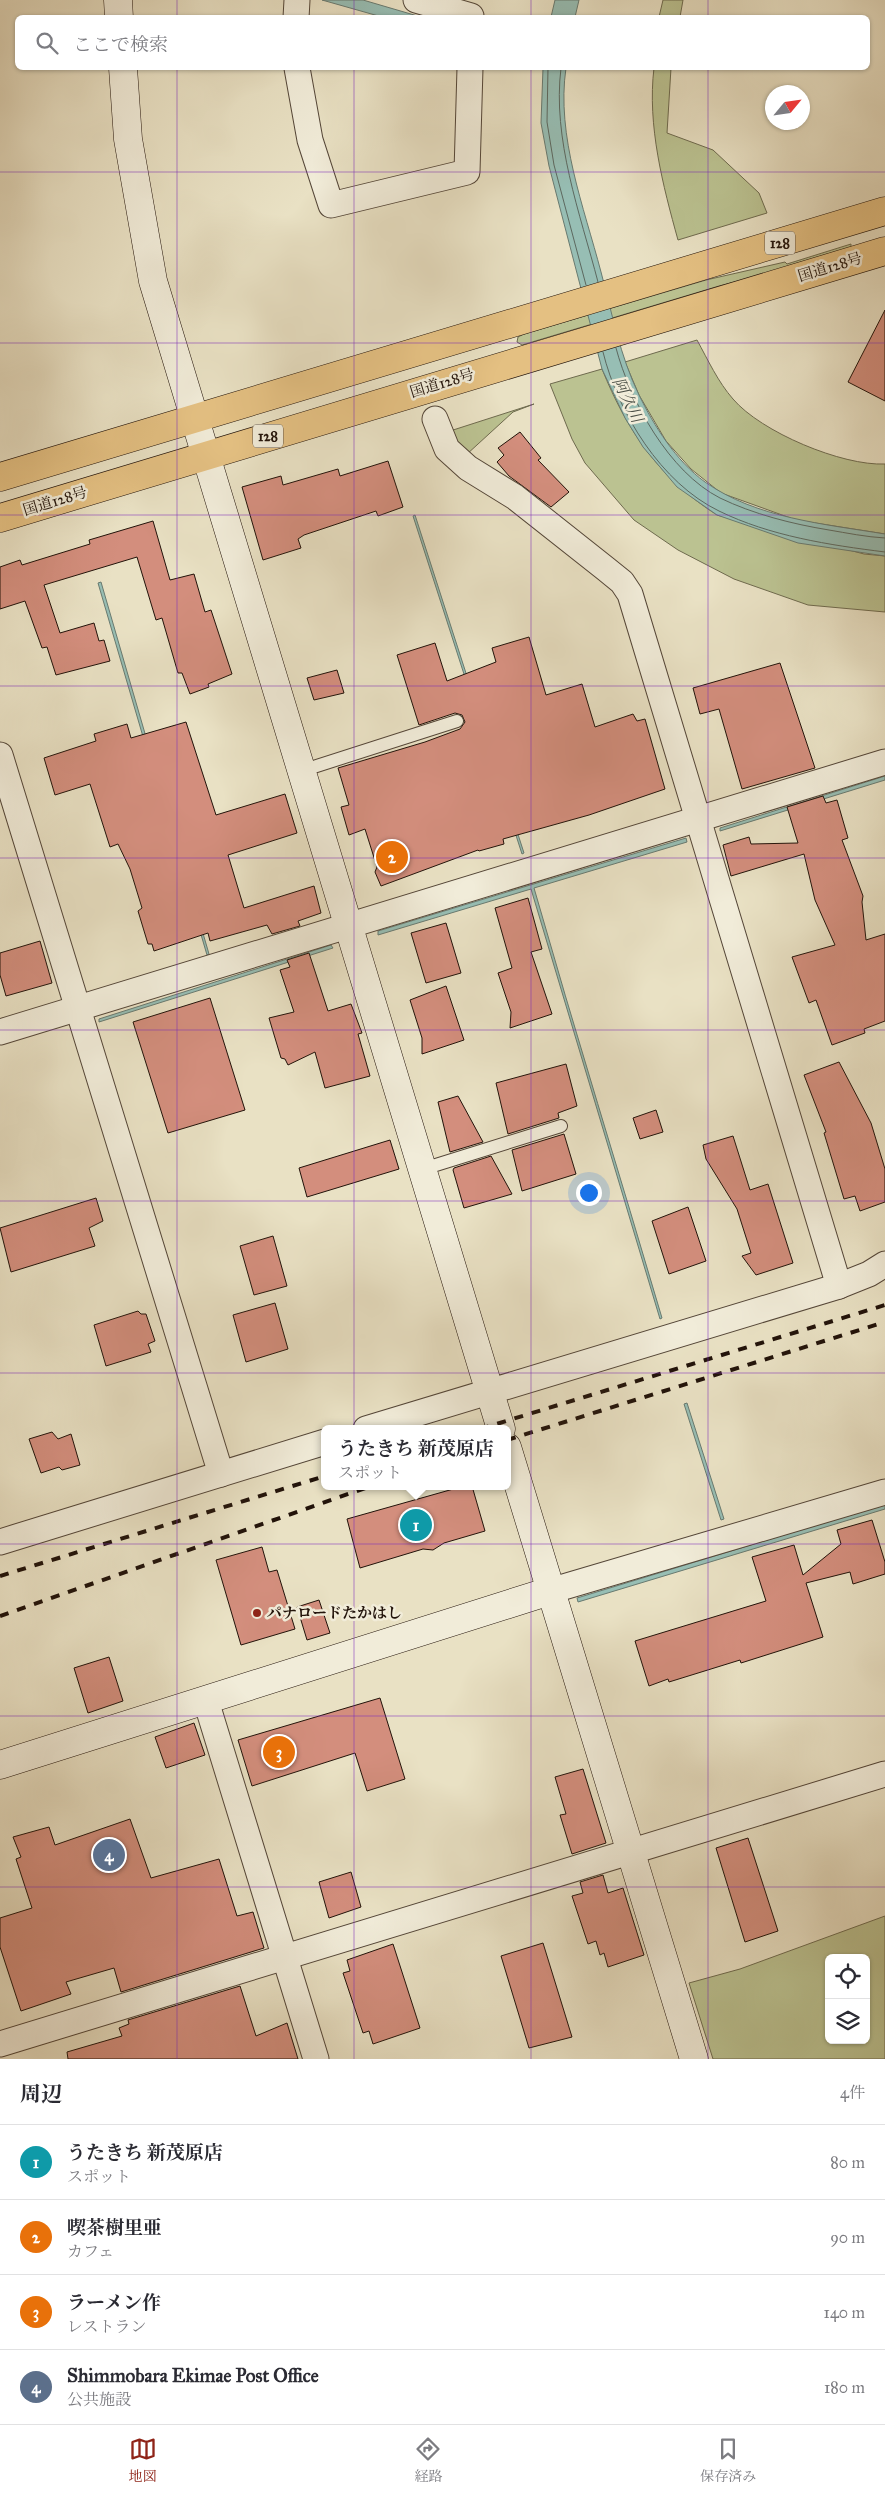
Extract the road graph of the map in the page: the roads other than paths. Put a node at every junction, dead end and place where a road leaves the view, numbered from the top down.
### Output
1 (297, 0) edge
2 (416, 0) edge
3 (472, 11) edge
4 (296, 15) edge
5 (123, 70) edge
6 (297, 70) edge
7 (470, 70) edge
8 (885, 211) edge
9 (885, 251) edge
10 (194, 419) junction
11 (435, 419) dead end
12 (204, 455) junction
13 (0, 477) edge
14 (0, 518) edge
15 (457, 721) dead end
16 (0, 756) edge
17 (885, 762) edge
18 (301, 771) junction
19 (698, 819) junction
20 (348, 925) junction
21 (78, 1008) junction
22 (0, 1032) edge
23 (561, 1126) dead end
24 (423, 1169) junction
25 (885, 1264) edge
26 (839, 1286) junction
27 (490, 1390) junction
28 (379, 1425) edge
29 (501, 1425) edge
30 (321, 1443) edge
31 (511, 1460) edge
32 (221, 1474) junction
33 (885, 1492) edge
34 (0, 1542) edge
35 (550, 1591) junction
36 (206, 1701) junction
37 (0, 1765) edge
38 (885, 1774) edge
39 (631, 1851) junction
40 (285, 1957) junction
41 (0, 2044) edge
42 (316, 2059) edge
43 (694, 2059) edge

1 - 4 street
2 - 3 street
5 - 10 street
6 - 7 street
8 - 10 highway, 128
9 - 12 highway, 国道128号 / 128
10 - 12 street
10 - 13 highway, 128
11 - 19 street
12 - 14 highway, 国道128号 / 128
12 - 18 street
15 - 18 lane
16 - 21 street
17 - 19 street
18 - 20 street
19 - 20 street
19 - 26 street
20 - 21 street
20 - 24 street
21 - 22 street
21 - 32 street
23 - 24 lane
24 - 27 street
25 - 26 street
26 - 27 street
27 - 28 street
27 - 29 street
30 - 32 street
31 - 35 street
32 - 34 street
33 - 35 street
35 - 36 street
35 - 39 street
36 - 37 street
36 - 40 street
38 - 39 street
39 - 40 street
39 - 43 street
40 - 41 street
40 - 42 street

